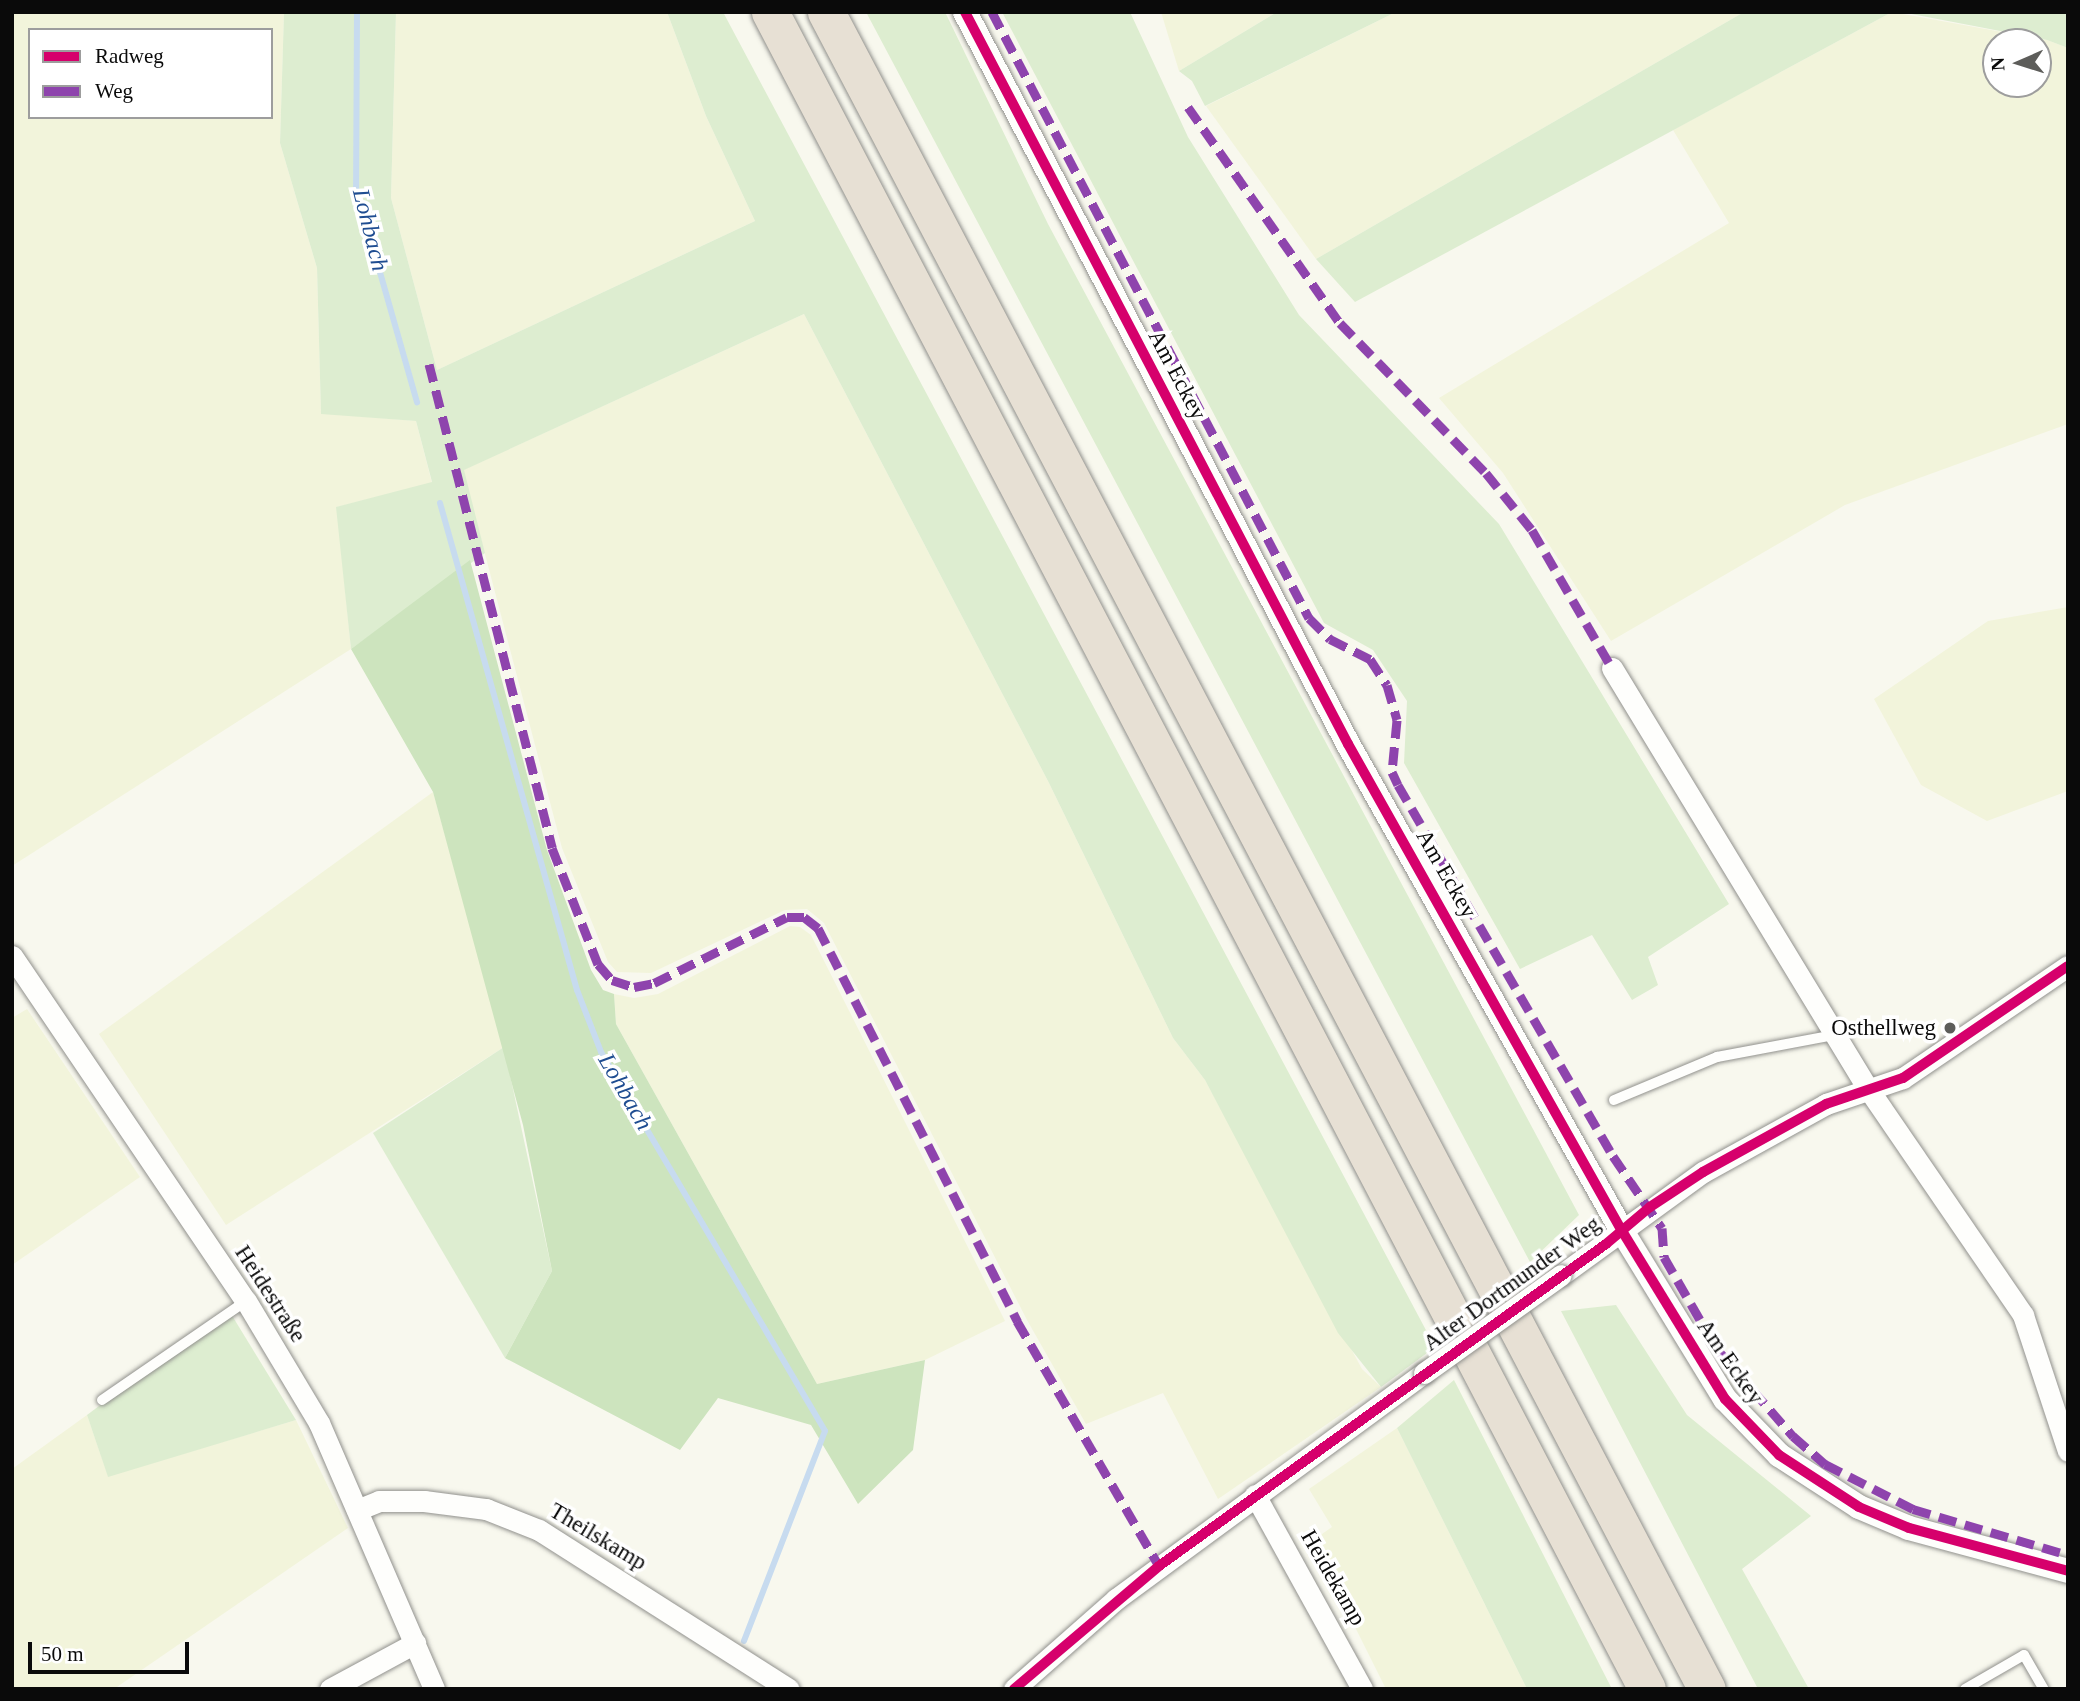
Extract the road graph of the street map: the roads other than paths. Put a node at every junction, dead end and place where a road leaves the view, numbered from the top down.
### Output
1 (770, 12) edge
2 (826, 12) edge
3 (965, 12) edge
4 (1612, 668) dead end
5 (12, 956) edge
6 (2068, 966) edge
7 (1835, 1035) junction
8 (1869, 1090) junction
9 (1614, 1100) dead end
10 (1622, 1231) junction
11 (246, 1301) junction
12 (102, 1400) dead end
13 (2068, 1451) edge
14 (1255, 1494) junction
15 (357, 1510) junction
16 (2068, 1571) edge
17 (415, 1643) junction
18 (330, 1689) edge
19 (434, 1689) edge
20 (789, 1689) edge
21 (1014, 1689) edge
22 (1362, 1689) edge
23 (1647, 1689) edge
24 (1707, 1689) edge
25 (1965, 1689) edge
26 (2044, 1689) edge

1 - 23 highway
2 - 24 highway
3 - 10 street, Am Eckey
4 - 7 street
5 - 11 street, Heidestraße
6 - 8 street, Alter Dortmunder Weg
7 - 8 street
7 - 9 lane
8 - 10 street, Alter Dortmunder Weg
8 - 13 street
10 - 14 street, Alter Dortmunder Weg, bridge
10 - 16 street, Am Eckey
11 - 12 lane
11 - 15 street, Heidestraße
14 - 21 street, Alter Dortmunder Weg
14 - 22 street, Heidekamp
15 - 17 street, Heidestraße
15 - 20 street, Theilskamp
17 - 18 street
17 - 19 street, Heidestraße
25 - 26 lane

